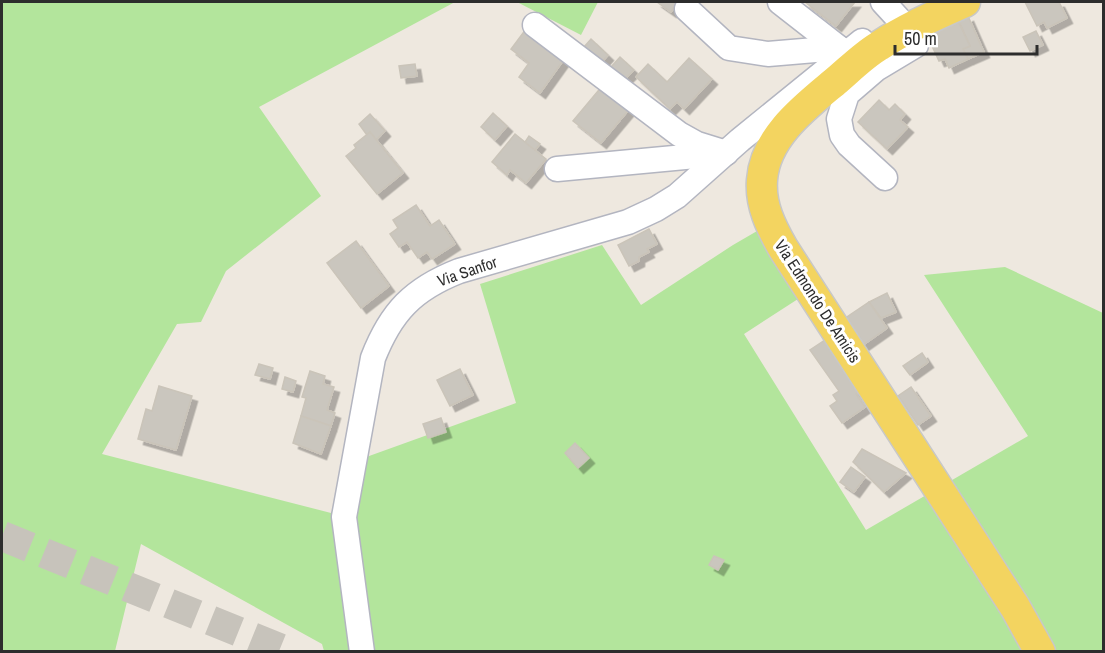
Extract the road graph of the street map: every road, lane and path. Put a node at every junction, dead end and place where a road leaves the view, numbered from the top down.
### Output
1 (780, 2) edge
2 (883, 2) edge
3 (965, 2) edge
4 (687, 9) dead end
5 (535, 25) dead end
6 (909, 28) junction
7 (879, 46) junction
8 (842, 50) junction
9 (726, 153) junction
10 (557, 169) dead end
11 (885, 178) dead end
12 (362, 651) edge
13 (1040, 651) edge

1 - 8 street
2 - 6 street
3 - 6 main road, Via Edmondo De Amicis
4 - 8 street, Via Sanfor
5 - 9 street
6 - 7 main road, Via Edmondo De Amicis
6 - 11 street
7 - 8 street, Via Sanfor
7 - 13 main road, Via Edmondo De Amicis
8 - 9 street, Via Sanfor
9 - 10 street
9 - 12 street, Via Sanfor

